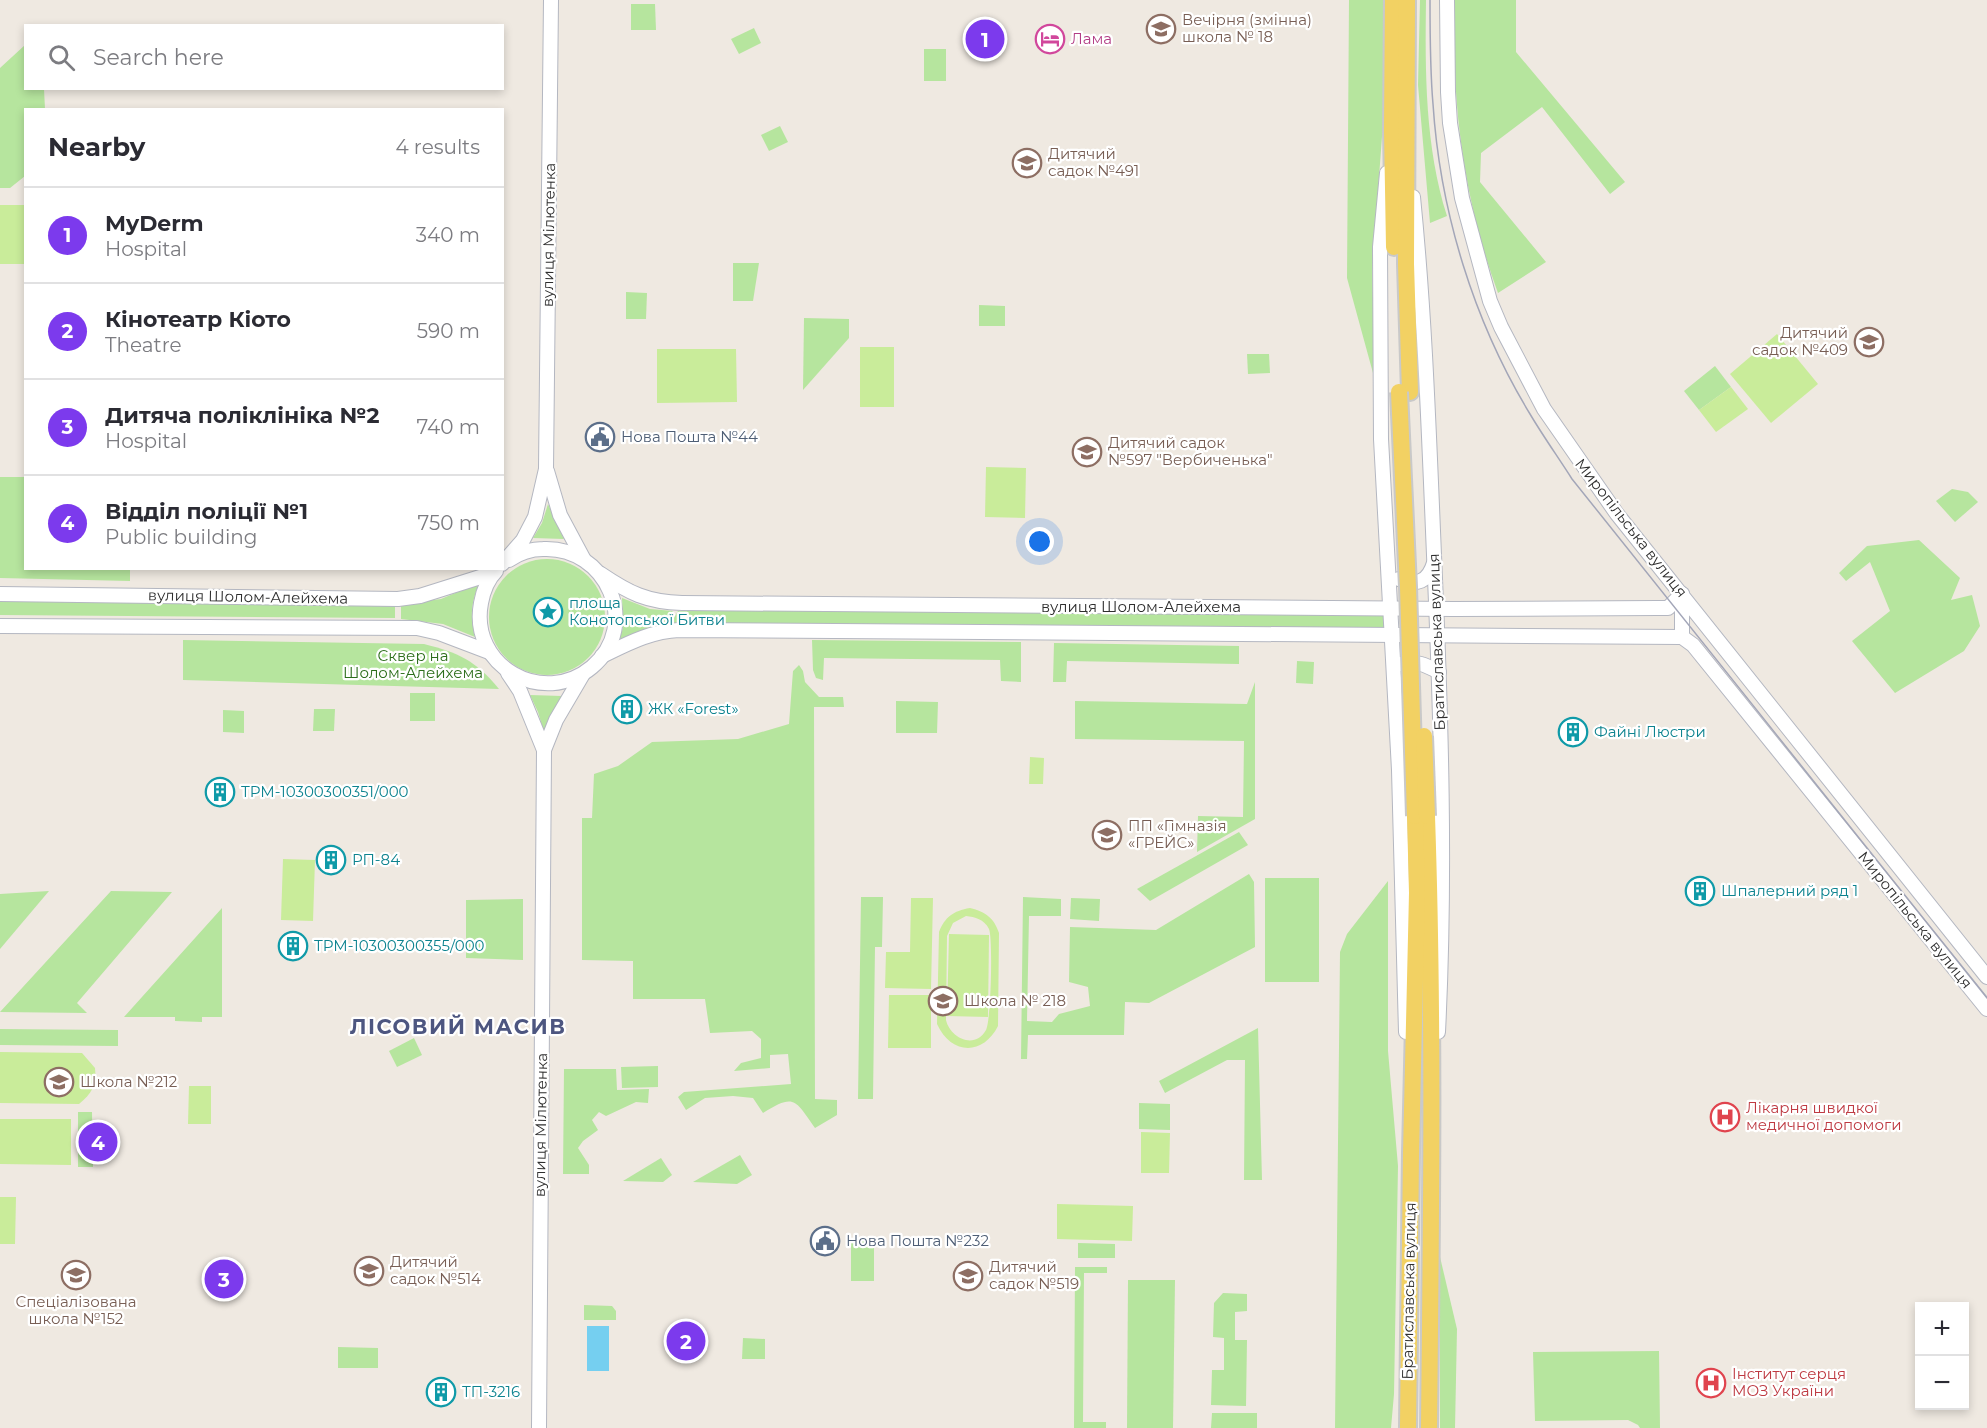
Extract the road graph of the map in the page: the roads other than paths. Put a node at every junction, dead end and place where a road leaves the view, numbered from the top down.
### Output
1 (551, 0) edge
2 (1393, 0) edge
3 (1407, 0) edge
4 (1447, 0) edge
5 (1399, 132) junction
6 (546, 469) junction
7 (583, 558) junction
8 (504, 562) edge
9 (1434, 563) junction
10 (504, 564) edge
11 (493, 570) edge
12 (498, 570) edge
13 (1388, 570) junction
14 (601, 574) junction
15 (0, 594) edge
16 (1682, 594) junction
17 (1390, 608) junction
18 (1437, 609) junction
19 (0, 626) edge
20 (1391, 635) junction
21 (1437, 635) junction
22 (1682, 637) junction
23 (489, 652) junction
24 (603, 656) junction
25 (507, 671) junction
26 (1439, 672) junction
27 (583, 674) junction
28 (1393, 677) junction
29 (544, 750) junction
30 (1421, 816) junction
31 (1987, 977) edge
32 (1987, 1009) edge
33 (1410, 1153) junction
34 (1432, 1157) junction
35 (538, 1428) edge
36 (1408, 1428) edge
37 (1429, 1428) edge

1 - 6 street, вулиця Мілютенка
2 - 5 main road, Братиславська вулиця
3 - 5 main road, Братиславська вулиця
4 - 16 street, Миропільська вулиця
5 - 9 street, Братиславська вулиця
5 - 13 street, Братиславська вулиця
5 - 30 main road, Братиславська вулиця, bridge
6 - 7 street, вулиця Мілютенка
6 - 8 street, вулиця Мілютенка
7 - 10 street
7 - 14 street
9 - 13 street
9 - 18 street, Братиславська вулиця
11 - 15 street, вулиця Шолом-Алейхема
12 - 23 street
13 - 17 street, Братиславська вулиця
14 - 17 street, вулиця Шолом-Алейхема
14 - 24 street
16 - 18 street, вулиця Шолом-Алейхема
16 - 22 street
16 - 31 street, Миропільська вулиця
17 - 18 street, вулиця Шолом-Алейхема
17 - 20 street, Братиславська вулиця
18 - 21 street, Братиславська вулиця
19 - 23 street, вулиця Шолом-Алейхема
20 - 21 street, вулиця Шолом-Алейхема
20 - 24 street, вулиця Шолом-Алейхема
20 - 28 street, Братиславська вулиця
21 - 22 street, вулиця Шолом-Алейхема
21 - 26 street, Братиславська вулиця
22 - 32 street, Миропільська вулиця
23 - 25 street
24 - 27 street
25 - 27 street
25 - 29 street, вулиця Мілютенка
26 - 28 street
26 - 34 street, Братиславська вулиця
27 - 29 street, вулиця Мілютенка
28 - 33 street, Братиславська вулиця
29 - 35 street, вулиця Мілютенка
30 - 33 main road, Братиславська вулиця
30 - 34 main road, Братиславська вулиця
33 - 36 main road, Братиславська вулиця
34 - 37 main road, Братиславська вулиця

